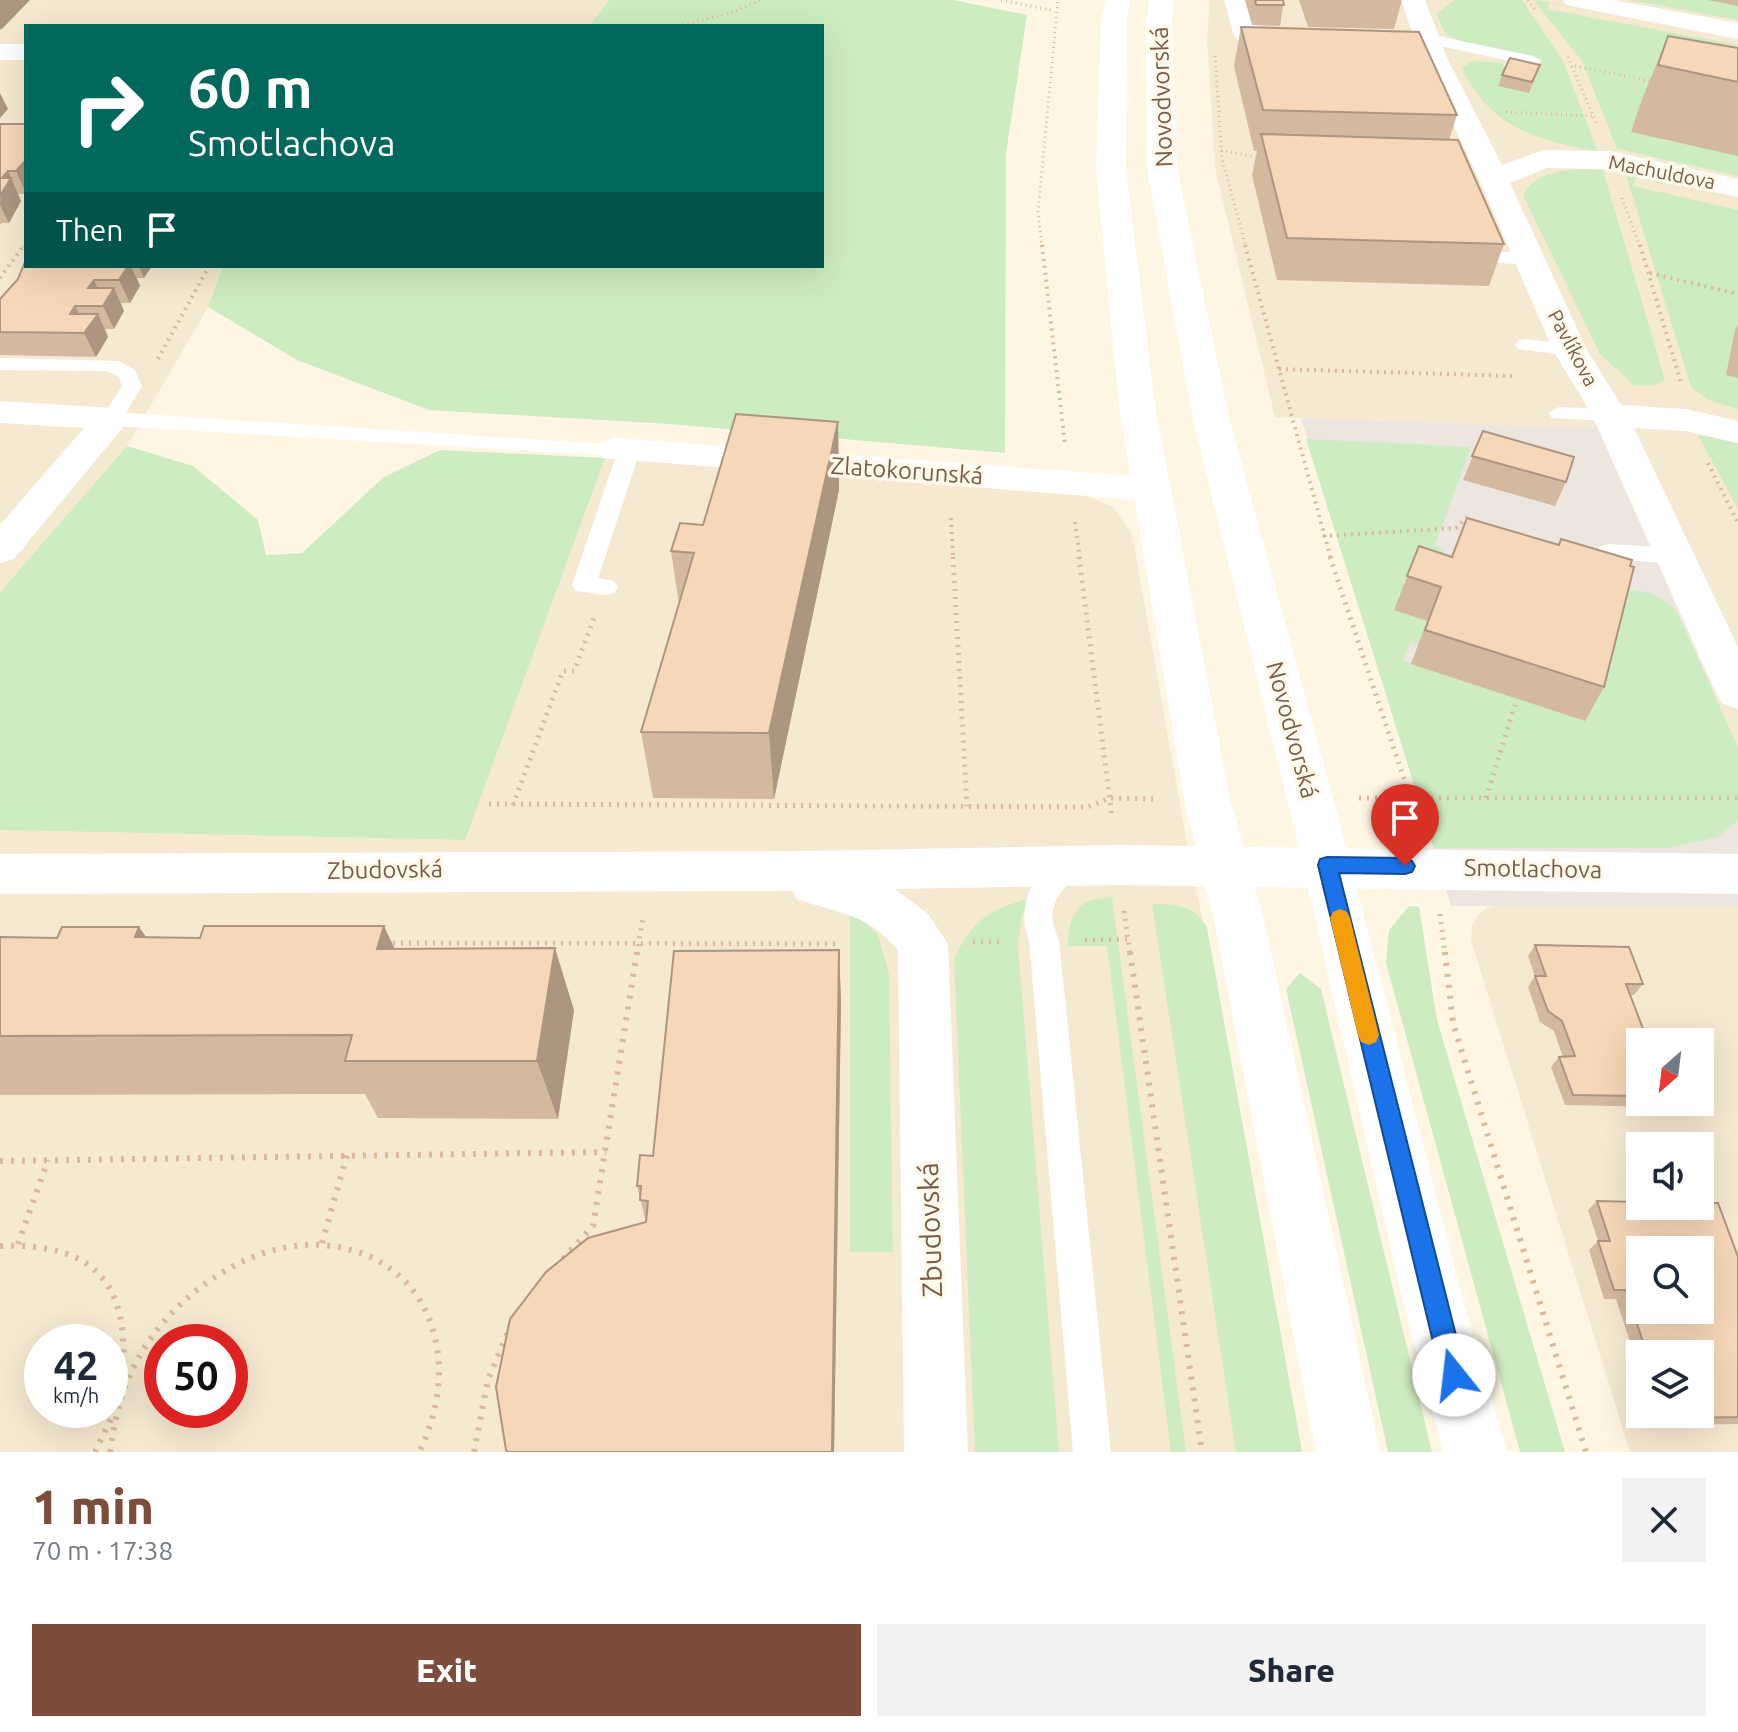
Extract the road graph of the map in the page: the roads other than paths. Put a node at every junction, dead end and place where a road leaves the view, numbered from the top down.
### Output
1 (1118, 0) edge
2 (1162, 0) edge
3 (1236, 0) edge
4 (1413, 0) edge
5 (1575, 0) edge
6 (1738, 31) edge
7 (1267, 44) edge
8 (0, 52) edge
9 (24, 52) edge
10 (1427, 52) junction
11 (1533, 61) edge
12 (1489, 187) junction
13 (1738, 188) edge
14 (1477, 258) edge
15 (1529, 258) junction
16 (1525, 345) dead end
17 (0, 364) edge
18 (1579, 364) junction
19 (0, 412) edge
20 (1559, 413) dead end
21 (1610, 415) junction
22 (112, 419) junction
23 (1738, 432) edge
24 (622, 451) junction
25 (1151, 489) junction
26 (0, 550) edge
27 (1608, 552) edge
28 (1676, 556) junction
29 (606, 587) road end
30 (1738, 693) edge
31 (1738, 854) edge
32 (1327, 865) junction
33 (1065, 866) junction
34 (1224, 868) junction
35 (770, 871) junction
36 (1691, 873) junction
37 (0, 874) edge
38 (1738, 874) edge
39 (936, 1452) edge
40 (1092, 1452) edge
41 (1348, 1452) edge
42 (1475, 1452) edge

1 - 25 street, Novodvorská
2 - 32 street, Novodvorská
3 - 7 street
4 - 10 street, Pavlíkova
5 - 6 street
8 - 9 street
10 - 11 lane
10 - 12 street, Pavlíkova
12 - 13 street, Machuldova
12 - 15 street, Pavlíkova
14 - 15 lane
15 - 18 street, Pavlíkova
16 - 18 lane
17 - 22 lane
18 - 21 street, Pavlíkova
19 - 22 street
20 - 21 lane
21 - 23 street
21 - 28 street, Pavlíkova
22 - 24 lane
22 - 26 street
24 - 25 street, Zlatokorunská
24 - 29 lane
25 - 34 street, Novodvorská
27 - 28 lane
28 - 30 street, Pavlíkova
31 - 36 street
32 - 34 street, Zbudovská
32 - 36 street, Smotlachova
32 - 42 street, Novodvorská
33 - 34 street, Zbudovská
33 - 35 street, Zbudovská
33 - 40 lane
34 - 41 street, Novodvorská
35 - 37 street, Zbudovská
35 - 39 street, Zbudovská
36 - 38 street, Smotlachova

